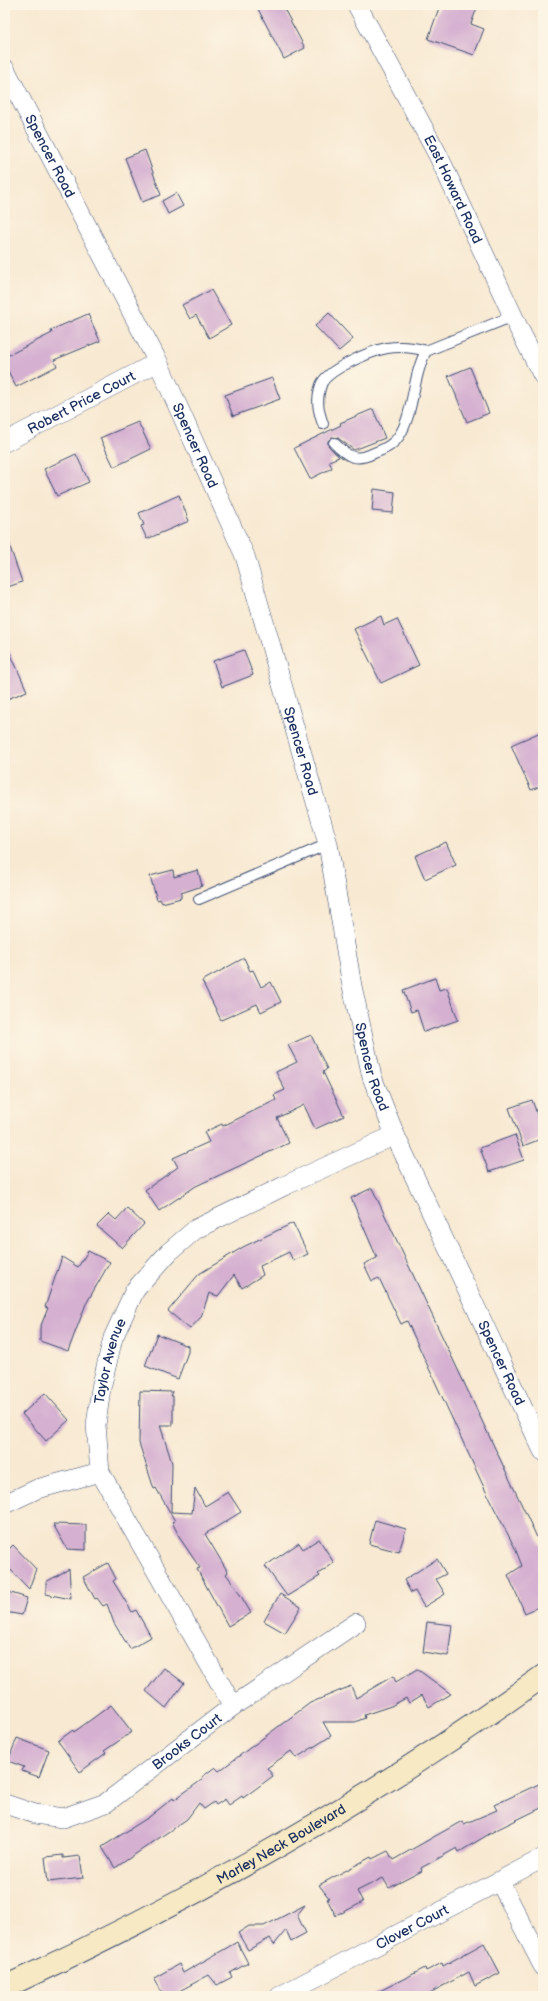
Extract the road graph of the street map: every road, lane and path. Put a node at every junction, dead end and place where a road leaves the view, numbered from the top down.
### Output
1 (357, 5) edge
2 (5, 69) edge
3 (513, 316) junction
4 (426, 351) junction
5 (158, 362) junction
6 (543, 376) edge
7 (323, 424) dead end
8 (5, 442) edge
9 (334, 443) dead end
10 (328, 844) junction
11 (199, 899) dead end
12 (395, 1135) junction
13 (543, 1451) edge
14 (100, 1472) junction
15 (5, 1504) edge
16 (356, 1623) dead end
17 (543, 1676) edge
18 (233, 1706) junction
19 (5, 1804) edge
20 (543, 1858) edge
21 (500, 1882) junction
22 (543, 1966) edge
23 (5, 1987) edge
24 (280, 1996) edge

1 - 3 street, East Howard Road
2 - 5 street, Spencer Road
3 - 4 lane
3 - 6 street, East Howard Road
4 - 7 lane
4 - 9 lane
5 - 8 street, Robert Price Court
5 - 10 street, Spencer Road
10 - 11 lane
10 - 12 street, Spencer Road
12 - 13 street, Spencer Road
12 - 14 street, Taylor Avenue
14 - 15 street
14 - 18 street, Taylor Avenue
16 - 18 street, Brooks Court
17 - 23 main road, Marley Neck Boulevard
18 - 19 street, Brooks Court
20 - 21 street, Clover Court
21 - 22 street
21 - 24 street, Clover Court

